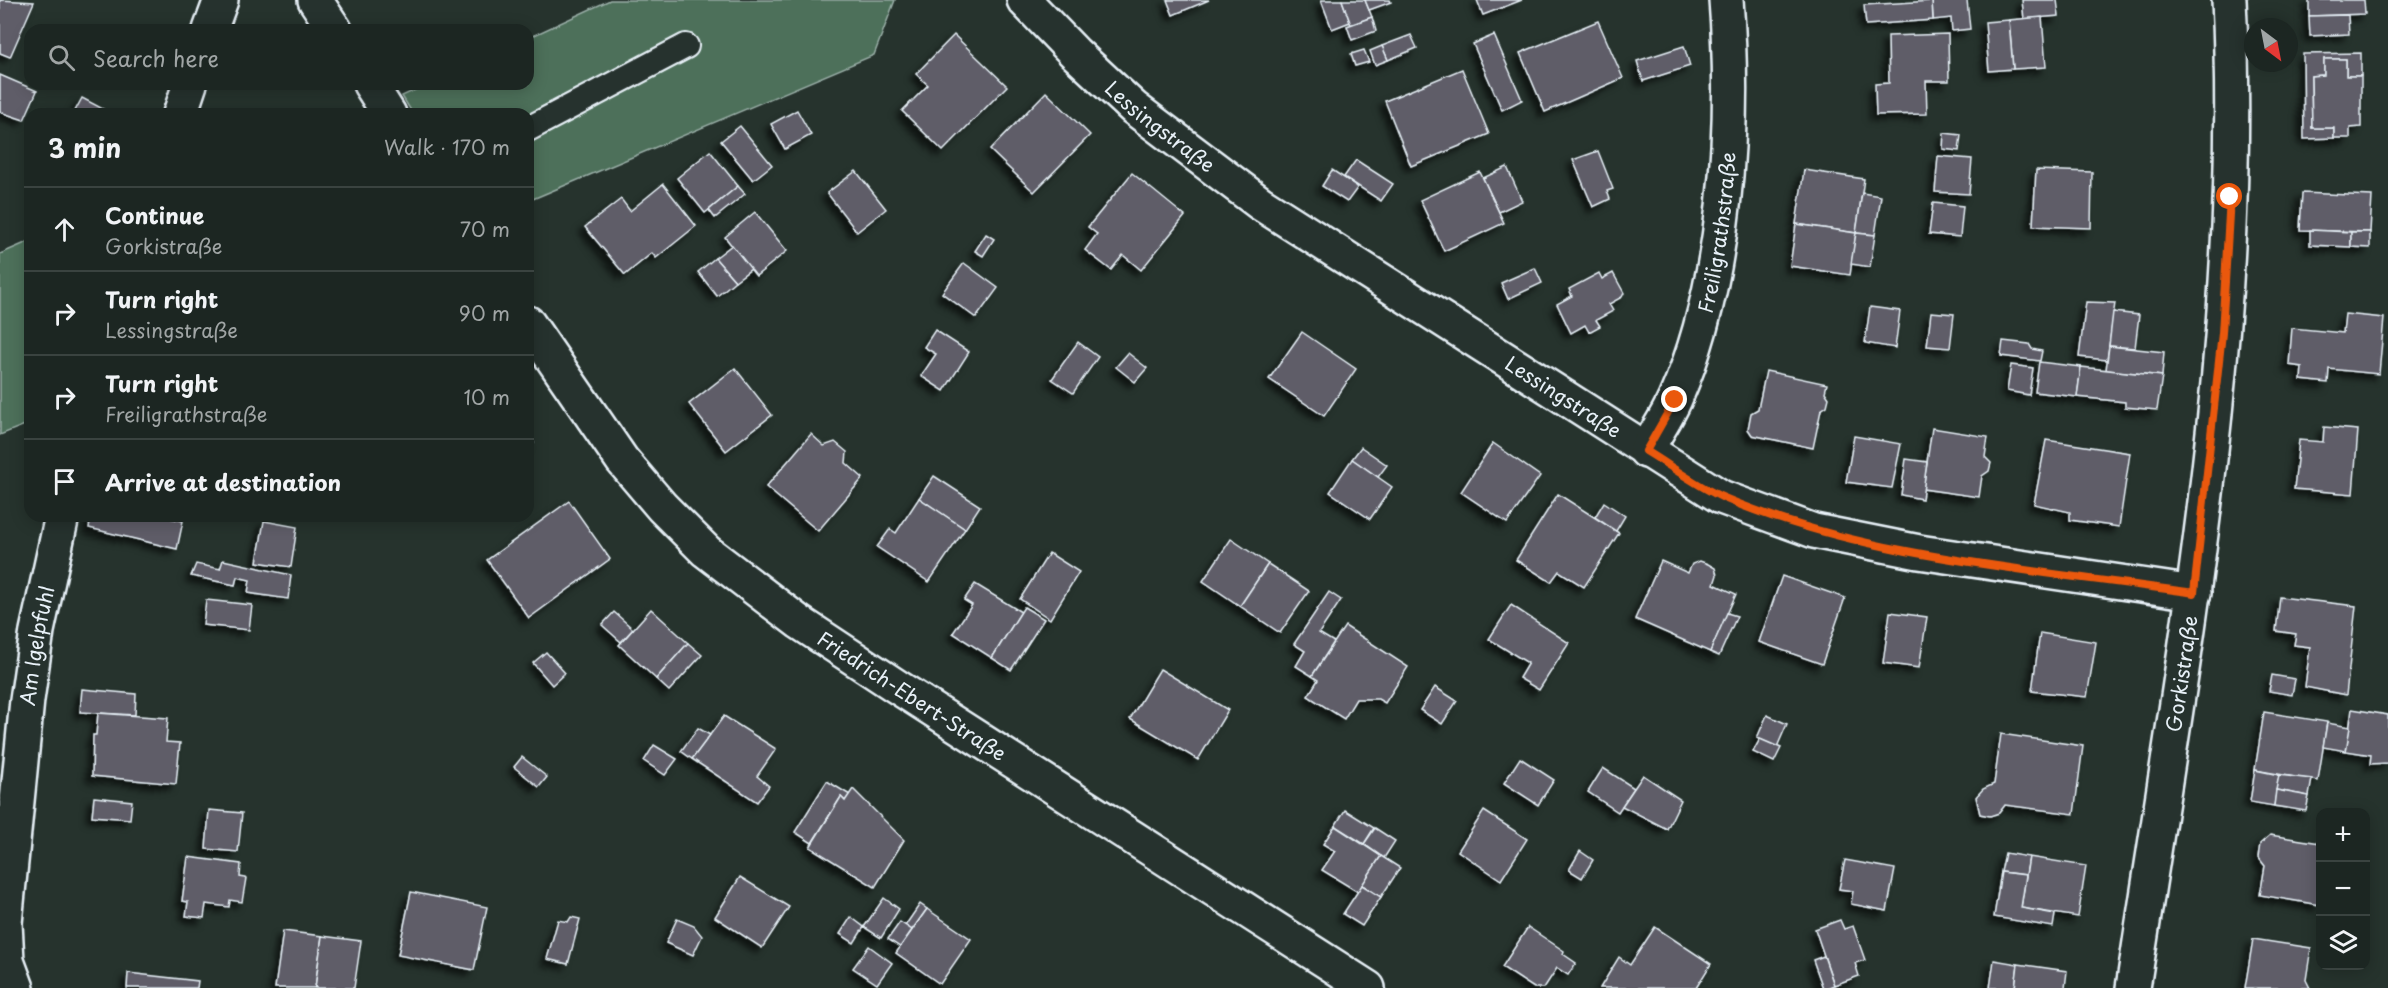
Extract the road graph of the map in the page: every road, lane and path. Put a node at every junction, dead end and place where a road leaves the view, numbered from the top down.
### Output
1 (221, 0) edge
2 (315, 0) edge
3 (1024, 0) edge
4 (1726, 0) edge
5 (2229, 0) edge
6 (212, 24) edge
7 (331, 24) edge
8 (686, 46) dead end
9 (188, 90) edge
10 (374, 90) edge
11 (182, 108) edge
12 (385, 108) edge
13 (534, 126) edge
14 (534, 332) edge
15 (1646, 451) junction
16 (61, 522) edge
17 (2194, 593) junction
18 (1361, 986) edge
19 (17, 988) edge
20 (2133, 988) edge

1 - 6 street
2 - 7 street
3 - 15 street, Lessingstraße
4 - 15 street, Freiligrathstraße
5 - 17 street, Gorkistraße
8 - 13 lane
9 - 11 street
10 - 12 street
14 - 18 street, Friedrich-Ebert-Straße
15 - 17 street, Lessingstraße
16 - 19 street, Am Igelpfuhl
17 - 20 street, Gorkistraße

